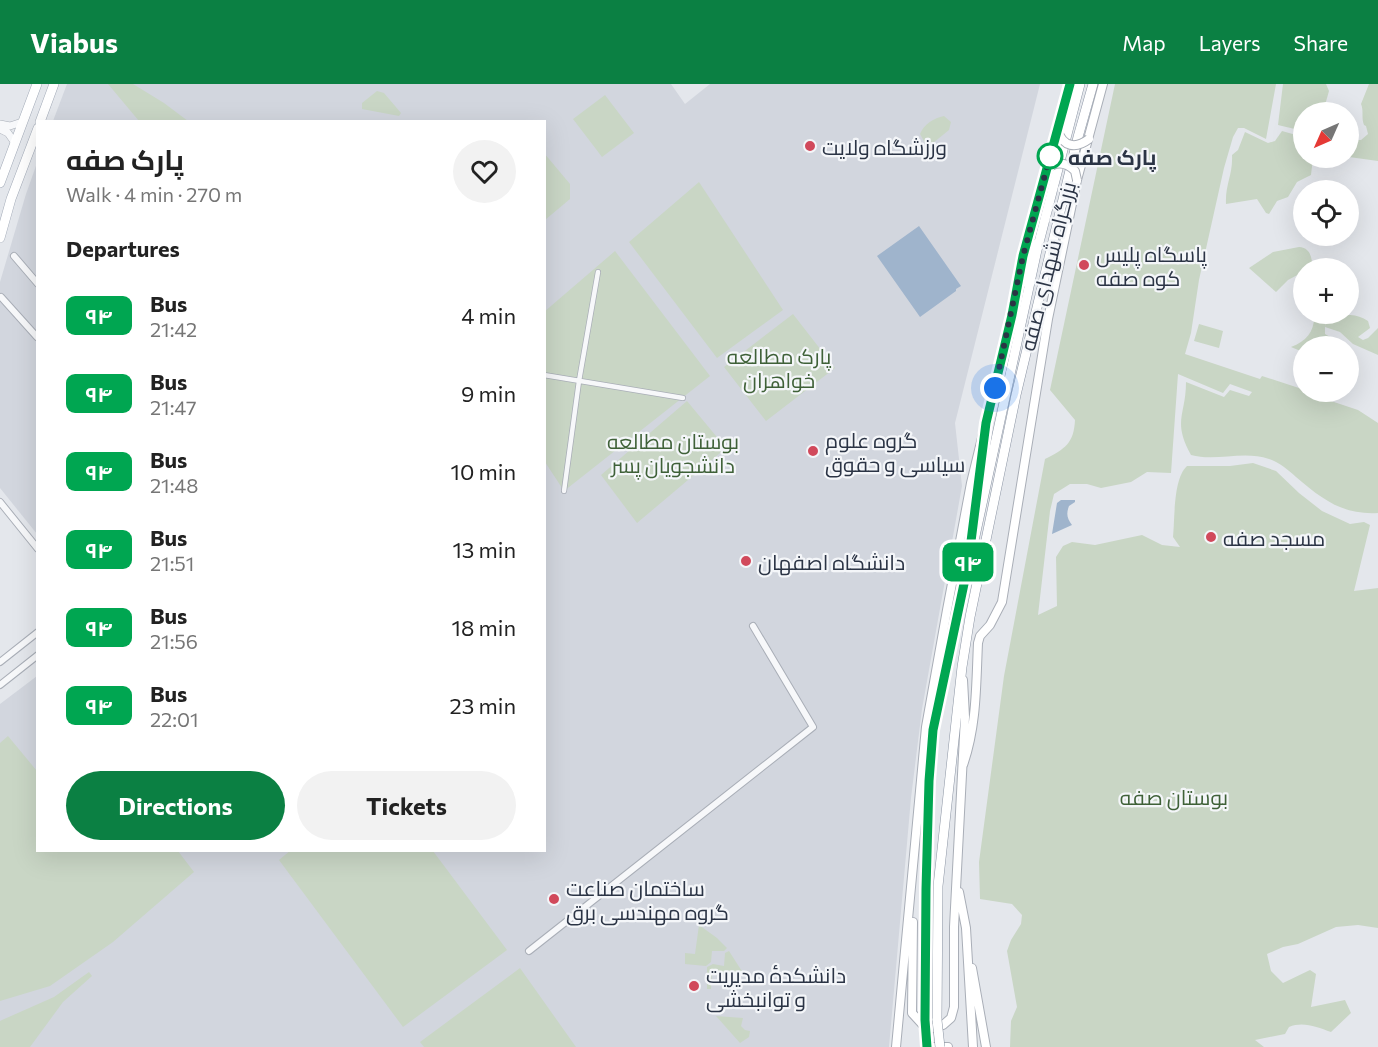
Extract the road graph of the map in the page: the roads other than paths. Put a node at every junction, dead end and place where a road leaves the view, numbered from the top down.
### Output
1 (37, 84) edge
2 (54, 84) edge
3 (1070, 84) edge
4 (1080, 84) edge
5 (1093, 84) edge
6 (1103, 84) edge
7 (41, 120) edge
8 (22, 123) junction
9 (0, 124) edge
10 (0, 129) edge
11 (1058, 131) junction
12 (36, 133) edge
13 (1089, 139) junction
14 (15, 143) junction
15 (1046, 170) junction
16 (1077, 180) junction
17 (0, 183) edge
18 (1049, 204) junction
19 (0, 238) edge
20 (14, 256) dead end
21 (598, 272) dead end
22 (36, 282) edge
23 (1, 297) edge
24 (36, 335) edge
25 (546, 375) edge
26 (579, 381) junction
27 (683, 398) dead end
28 (988, 414) junction
29 (986, 423) junction
30 (564, 491) dead end
31 (0, 502) edge
32 (36, 547) edge
33 (968, 565) junction
34 (753, 626) dead end
35 (36, 634) edge
36 (36, 657) edge
37 (0, 662) edge
38 (963, 667) junction
39 (0, 685) edge
40 (963, 765) junction
41 (915, 852) junction
42 (957, 877) junction
43 (966, 928) junction
44 (529, 951) dead end
45 (896, 1047) edge
46 (928, 1047) edge
47 (939, 1047) edge
48 (948, 1047) edge
49 (973, 1047) edge
50 (986, 1047) edge

1 - 8 main road
2 - 7 main road
3 - 11 main road
4 - 18 main road, بزرگراه شهدای صفه
5 - 38 main road, بزرگراه شهدای صفه
6 - 13 main road
8 - 9 street
8 - 14 main road
10 - 14 street
11 - 13 main road, bridge
11 - 15 main road
12 - 19 main road
13 - 16 main road
14 - 17 main road
15 - 16 main road, bridge
15 - 28 main road
16 - 40 main road
18 - 28 main road
18 - 33 main road, بزرگراه شهدای صفه
20 - 22 street
21 - 26 street
23 - 24 street
25 - 26 street
26 - 27 street
26 - 30 street
28 - 29 main road
29 - 33 main road
29 - 41 main road
31 - 32 street
33 - 46 main road, بزرگراه شهدای صفه, bridge
34 - 44 street
35 - 37 street
36 - 39 street
38 - 40 main road
38 - 47 main road, بزرگراه شهدای صفه, bridge
40 - 42 main road
41 - 42 main road
41 - 45 main road
42 - 43 main road
43 - 49 main road
43 - 50 main road
46 - 48 main road

